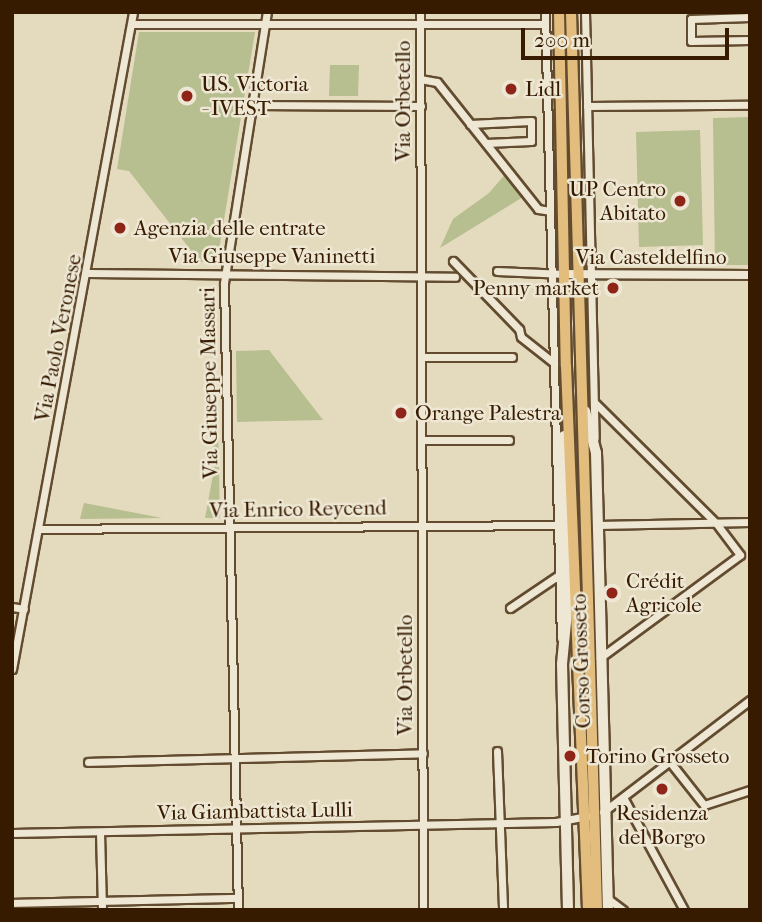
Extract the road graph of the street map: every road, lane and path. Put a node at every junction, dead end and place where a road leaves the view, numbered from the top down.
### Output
1 (133, 12) edge
2 (267, 12) edge
3 (420, 12) edge
4 (545, 12) edge
5 (559, 12) edge
6 (571, 12) edge
7 (585, 12) edge
8 (750, 17) edge
9 (265, 23) junction
10 (420, 23) junction
11 (132, 24) junction
12 (545, 24) junction
13 (750, 40) edge
14 (420, 79) junction
15 (252, 105) junction
16 (421, 106) junction
17 (587, 106) junction
18 (750, 106) edge
19 (470, 124) junction
20 (486, 143) junction
21 (550, 211) junction
22 (453, 261) dead end
23 (498, 271) dead end
24 (551, 271) junction
25 (88, 273) junction
26 (225, 273) junction
27 (571, 274) junction
28 (421, 275) junction
29 (592, 275) junction
30 (750, 275) edge
31 (455, 277) dead end
32 (512, 357) dead end
33 (421, 358) junction
34 (554, 363) junction
35 (566, 369) junction
36 (579, 383) junction
37 (595, 403) junction
38 (422, 440) junction
39 (509, 440) dead end
40 (596, 453) junction
41 (750, 522) edge
42 (716, 523) junction
43 (422, 525) junction
44 (559, 525) junction
45 (597, 525) junction
46 (230, 527) junction
47 (38, 529) junction
48 (559, 575) junction
49 (12, 607) edge
50 (510, 608) dead end
51 (24, 609) junction
52 (622, 642) junction
53 (600, 643) junction
54 (600, 658) junction
55 (562, 664) junction
56 (12, 669) edge
57 (750, 700) edge
58 (497, 751) dead end
59 (423, 753) junction
60 (235, 757) junction
61 (88, 762) dead end
62 (670, 762) junction
63 (750, 790) edge
64 (604, 793) junction
65 (624, 799) junction
66 (595, 814) junction
67 (565, 822) junction
68 (499, 823) junction
69 (423, 824) junction
70 (236, 828) junction
71 (100, 832) junction
72 (12, 834) edge
73 (238, 898) junction
74 (607, 898) junction
75 (102, 901) junction
76 (12, 903) edge
77 (102, 910) edge
78 (238, 910) edge
79 (423, 910) edge
80 (503, 910) edge
81 (568, 910) edge
82 (588, 910) edge
83 (597, 910) edge
84 (608, 910) edge
85 (623, 910) edge
86 (684, 910) edge

1 - 11 street, Via Paolo Veronese
2 - 9 street, Via Giuseppe Massari
3 - 10 street, Via Orbetello
4 - 12 street, Corso Grosseto
5 - 27 main road, Corso Grosseto
6 - 27 main road, Corso Grosseto
7 - 17 street, Corso Grosseto
8 - 13 street
9 - 10 street
9 - 11 street
9 - 15 street, Via Giuseppe Massari
10 - 12 street
10 - 14 street, Via Orbetello
11 - 25 street, Via Paolo Veronese
12 - 21 street, Corso Grosseto
14 - 16 street, Via Orbetello
14 - 19 street
15 - 16 street
15 - 26 street, Via Giuseppe Massari
16 - 28 street, Via Orbetello
17 - 18 street
17 - 29 street, Corso Grosseto
19 - 20 street
19 - 20 street
20 - 21 street
21 - 24 street, Corso Grosseto
22 - 34 street
23 - 24 street
24 - 27 street, Via Casteldelfino
24 - 34 street, Corso Grosseto
25 - 26 street, Via Giuseppe Vaninetti
25 - 47 street, Via Paolo Veronese
26 - 28 street, Via Giuseppe Vaninetti
26 - 46 street, Via Giuseppe Massari
27 - 29 street, Via Casteldelfino
27 - 35 main road, Corso Grosseto
27 - 36 main road, Corso Grosseto
28 - 31 street, Via Giuseppe Vaninetti
28 - 33 street, Via Orbetello
29 - 30 street, Via Casteldelfino
29 - 37 street, Corso Grosseto
32 - 33 street
33 - 38 street, Via Orbetello
34 - 44 street, Corso Grosseto
35 - 55 main road, Corso Grosseto
35 - 66 main road, Corso Grosseto
36 - 40 main road, Corso Grosseto
36 - 66 main road, Corso Grosseto
37 - 40 street, Corso Grosseto
37 - 42 street
38 - 39 street
38 - 43 street, Via Orbetello
40 - 45 main road, Corso Grosseto
41 - 42 street
42 - 45 street
42 - 52 street
43 - 44 street, Via Enrico Reycend
43 - 46 street, Via Enrico Reycend
43 - 59 street, Via Orbetello
44 - 48 street, Corso Grosseto
45 - 53 main road, Corso Grosseto
46 - 47 street, Via Enrico Reycend
46 - 60 street, Via Giuseppe Massari
47 - 51 street, Via Paolo Veronese
48 - 50 street
48 - 55 street, Corso Grosseto
49 - 51 street
51 - 56 street, Via Paolo Veronese
52 - 53 street
52 - 54 street
53 - 54 main road, Corso Grosseto
54 - 64 main road, Corso Grosseto
55 - 67 main road, Corso Grosseto
57 - 62 street
58 - 68 street
59 - 60 street
59 - 69 street, Via Orbetello
60 - 61 street
60 - 70 street, Via Giuseppe Massari
62 - 63 street
62 - 65 street
64 - 65 street
64 - 66 main road, Corso Grosseto
65 - 66 street
65 - 86 street
66 - 67 street, Via Giambattista Lulli
66 - 74 main road, Corso Grosseto
66 - 82 main road
66 - 83 main road
67 - 68 street, Via Giambattista Lulli
67 - 81 main road, Corso Grosseto
68 - 69 street, Via Giambattista Lulli
68 - 80 street
69 - 70 street, Via Giambattista Lulli
69 - 79 street, Via Orbetello
70 - 71 street, Via Giambattista Lulli
70 - 73 street, Via Giuseppe Massari
71 - 72 street, Via Giambattista Lulli
71 - 75 street
73 - 75 street
73 - 78 street, Via Giuseppe Massari
74 - 84 main road, Corso Grosseto
74 - 85 street
75 - 76 street
75 - 77 street

